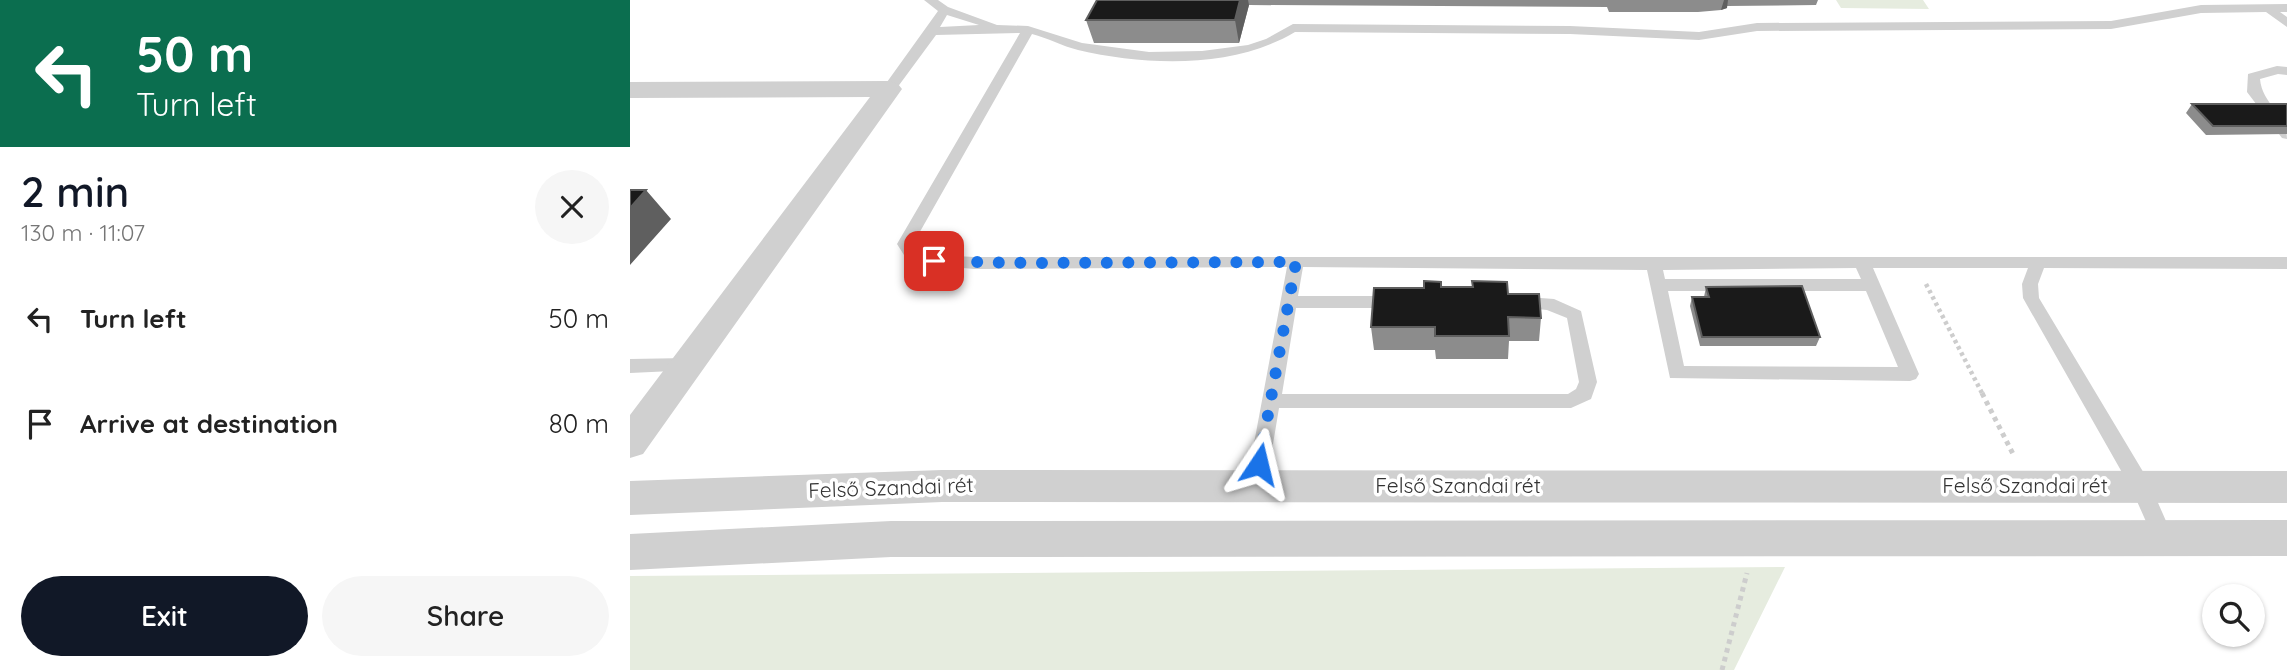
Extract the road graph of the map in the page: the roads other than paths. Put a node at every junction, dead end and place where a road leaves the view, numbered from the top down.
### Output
1 (930, 0) edge
2 (2267, 7) junction
3 (2287, 8) edge
4 (944, 10) junction
5 (2287, 23) edge
6 (1004, 29) junction
7 (1028, 30) junction
8 (932, 31) junction
9 (2287, 71) edge
10 (889, 89) junction
11 (630, 90) edge
12 (2287, 135) edge
13 (1296, 262) junction
14 (1862, 262) junction
15 (2038, 263) junction
16 (2287, 263) edge
17 (1654, 265) junction
18 (1658, 285) junction
19 (1872, 285) junction
20 (1289, 302) junction
21 (1413, 302) edge
22 (1497, 302) edge
23 (688, 365) junction
24 (630, 366) edge
25 (1271, 401) junction
26 (630, 443) edge
27 (1256, 486) junction
28 (2141, 486) junction
29 (2287, 487) edge
30 (630, 498) edge
31 (2163, 537) junction
32 (2287, 538) edge
33 (630, 552) edge

1 - 4 lane
2 - 3 lane
2 - 5 lane
2 - 7 lane
4 - 6 lane
4 - 8 lane
6 - 7 lane
6 - 8 lane
7 - 13 lane
8 - 10 lane
9 - 12 lane
10 - 11 street
10 - 23 street
13 - 17 lane
13 - 20 lane
14 - 15 lane
14 - 17 lane
14 - 19 lane
15 - 16 lane
15 - 28 lane
17 - 18 lane
18 - 19 lane
18 - 19 lane
20 - 21 lane
20 - 25 lane
22 - 25 lane
23 - 24 lane
23 - 26 street
25 - 27 lane
27 - 28 street, Felső Szandai rét
27 - 30 street, Felső Szandai rét
28 - 29 street, Felső Szandai rét
28 - 31 lane
31 - 32 street
31 - 33 street

